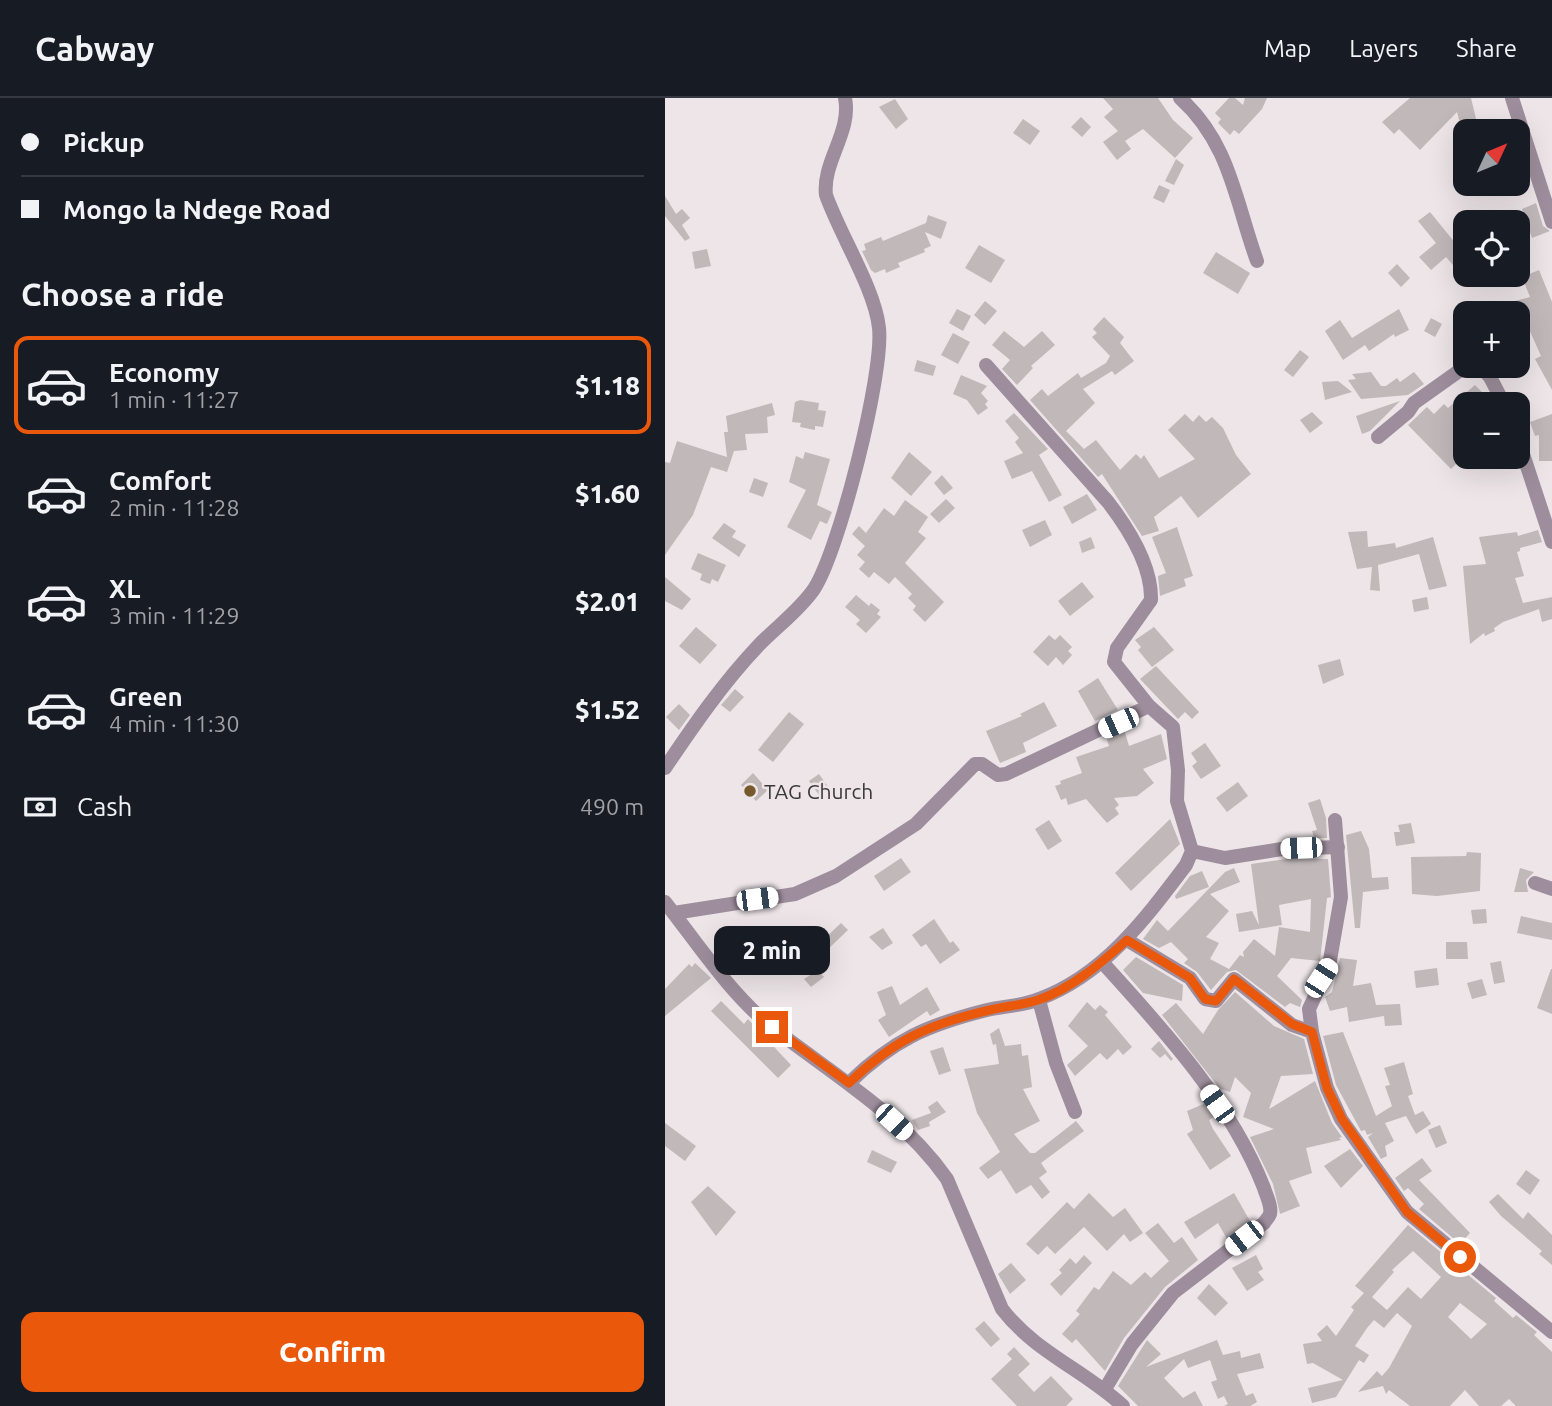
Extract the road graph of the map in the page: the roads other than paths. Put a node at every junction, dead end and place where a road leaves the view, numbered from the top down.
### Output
1 (845, 98) edge
2 (1179, 98) edge
3 (1512, 98) edge
4 (1552, 222) edge
5 (1257, 261) dead end
6 (986, 365) dead end
7 (1453, 376) edge
8 (1378, 438) dead end
9 (1528, 469) edge
10 (1552, 542) edge
11 (1149, 706) junction
12 (665, 768) edge
13 (1335, 820) dead end
14 (1338, 847) junction
15 (1192, 851) junction
16 (1535, 883) dead end
17 (1552, 889) edge
18 (669, 907) edge
19 (1127, 940) junction
20 (1102, 962) junction
21 (1039, 1000) junction
22 (1312, 1032) junction
23 (849, 1083) junction
24 (1075, 1112) dead end
25 (1552, 1332) edge
26 (1105, 1389) junction
27 (1123, 1406) edge

1 - 12 street
2 - 5 street
3 - 4 street
6 - 11 street
7 - 8 street
9 - 10 street
11 - 15 street
11 - 18 street
13 - 14 street
14 - 15 street
14 - 22 street
15 - 19 street
16 - 17 street
18 - 23 street
19 - 20 street
19 - 22 street
20 - 21 street
20 - 26 street
21 - 23 street
21 - 24 street
22 - 25 street
23 - 26 street
26 - 27 street

